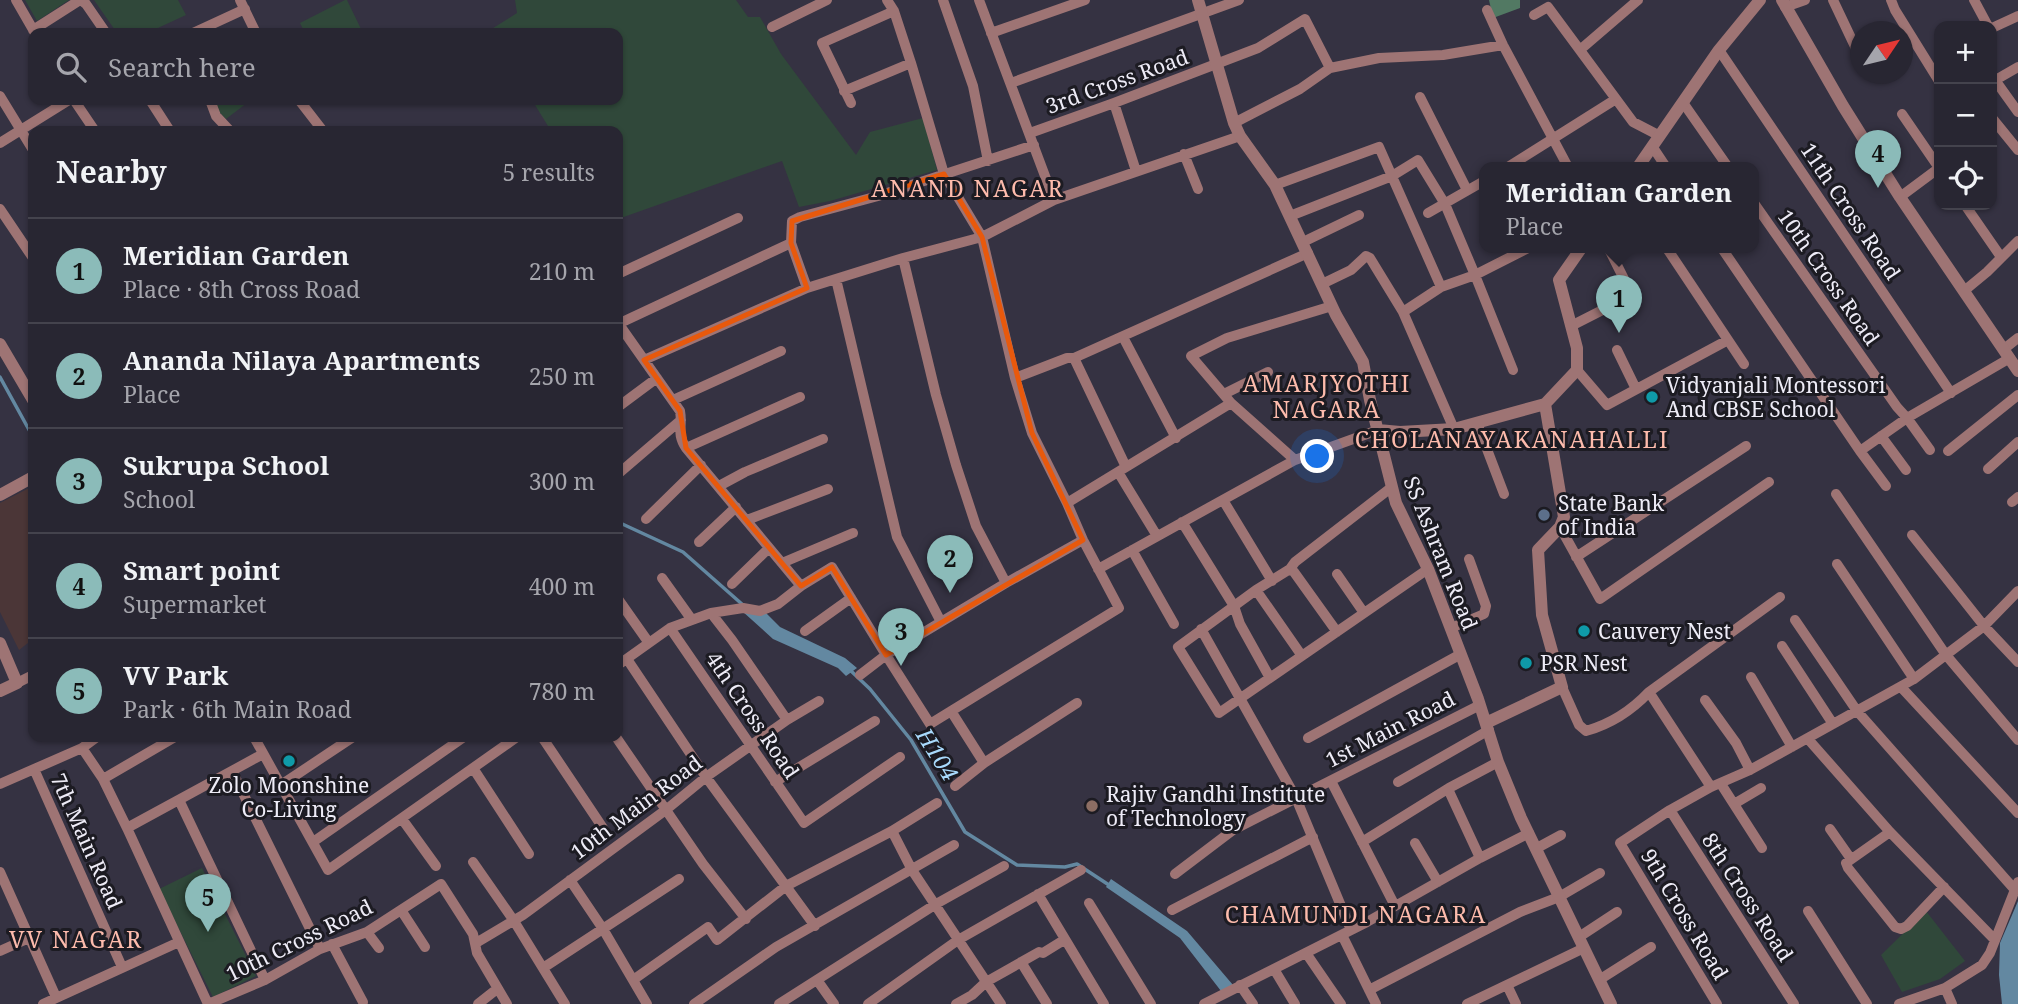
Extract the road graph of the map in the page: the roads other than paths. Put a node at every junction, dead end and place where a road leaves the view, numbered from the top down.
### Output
1 (16, 0) edge
2 (80, 0) edge
3 (827, 0) edge
4 (887, 0) edge
5 (943, 0) edge
6 (979, 0) edge
7 (1085, 0) edge
8 (1198, 0) edge
9 (1239, 0) edge
10 (1638, 0) edge
11 (1760, 0) edge
12 (1805, 0) edge
13 (1833, 0) edge
14 (1891, 0) edge
15 (1974, 0) edge
16 (1551, 3) edge
17 (1783, 3) edge
18 (243, 4) edge
19 (1487, 10) dead end
20 (894, 11) junction
21 (1202, 14) junction
22 (1534, 15) dead end
23 (2018, 16) edge
24 (1986, 21) edge
25 (1997, 24) edge
26 (772, 27) dead end
27 (32, 28) edge
28 (40, 28) edge
29 (103, 28) edge
30 (202, 28) edge
31 (254, 28) edge
32 (991, 33) junction
33 (1850, 36) edge
34 (1503, 44) junction
35 (1581, 49) junction
36 (1719, 50) junction
37 (1934, 60) edge
38 (911, 63) junction
39 (1927, 63) junction
40 (1217, 64) junction
41 (2018, 67) edge
42 (1330, 68) junction
43 (1934, 74) edge
44 (1997, 79) edge
45 (1011, 83) junction
46 (1996, 84) edge
47 (844, 91) junction
48 (0, 96) edge
49 (1420, 97) dead end
50 (1616, 99) junction
51 (851, 103) dead end
52 (1114, 103) junction
53 (1684, 104) junction
54 (61, 105) edge
55 (78, 105) edge
56 (153, 105) edge
57 (212, 105) edge
58 (303, 105) edge
59 (2018, 112) edge
60 (1902, 114) dead end
61 (1234, 123) junction
62 (1997, 124) edge
63 (28, 126) edge
64 (29, 126) edge
65 (92, 126) edge
66 (167, 126) edge
67 (225, 126) edge
68 (319, 126) edge
69 (21, 131) junction
70 (1030, 133) junction
71 (1240, 136) junction
72 (1553, 139) junction
73 (1656, 141) junction
74 (28, 142) edge
75 (0, 143) edge
76 (1034, 145) junction
77 (2018, 149) edge
78 (1184, 154) junction
79 (988, 161) junction
80 (1516, 162) edge
81 (1565, 162) edge
82 (1641, 162) edge
83 (1664, 162) edge
84 (1725, 162) edge
85 (1136, 171) junction
86 (944, 174) junction
87 (1392, 176) junction
88 (1479, 184) edge
89 (1275, 185) junction
90 (1198, 190) dead end
91 (1467, 190) junction
92 (1900, 197) junction
93 (1054, 200) junction
94 (1445, 204) junction
95 (0, 209) edge
96 (1968, 210) edge
97 (1759, 211) edge
98 (1428, 213) dead end
99 (1359, 215) dead end
100 (1290, 216) junction
101 (738, 218) dead end
102 (982, 237) junction
103 (2018, 241) edge
104 (791, 243) junction
105 (1306, 247) junction
106 (28, 251) edge
107 (1518, 253) edge
108 (1578, 253) edge
109 (1611, 253) edge
110 (1670, 253) edge
111 (1725, 253) edge
112 (2001, 257) junction
113 (903, 258) junction
114 (623, 272) edge
115 (1475, 275) junction
116 (836, 279) junction
117 (1322, 284) junction
118 (1441, 287) junction
119 (807, 288) junction
120 (1964, 291) junction
121 (1332, 306) junction
122 (1404, 312) junction
123 (1571, 326) junction
124 (623, 327) edge
125 (623, 333) edge
126 (1123, 337) junction
127 (2018, 338) edge
128 (1728, 340) junction
129 (0, 344) edge
130 (1618, 350) dead end
131 (780, 351) dead end
132 (2007, 353) junction
133 (1074, 358) junction
134 (644, 360) junction
135 (1744, 364) dead end
136 (1513, 370) dead end
137 (1577, 370) junction
138 (2018, 371) edge
139 (1268, 372) dead end
140 (657, 377) junction
141 (1014, 377) junction
142 (1636, 389) junction
143 (28, 392) edge
144 (1951, 393) junction
145 (1224, 394) junction
146 (2018, 395) edge
147 (800, 397) dead end
148 (673, 400) junction
149 (623, 403) edge
150 (1231, 403) junction
151 (1545, 404) junction
152 (1907, 418) junction
153 (681, 420) junction
154 (1477, 423) junction
155 (1454, 429) junction
156 (1378, 430) junction
157 (1881, 436) junction
158 (1176, 438) junction
159 (823, 439) dead end
160 (2018, 442) edge
161 (1746, 446) dead end
162 (687, 449) junction
163 (1930, 450) dead end
164 (1860, 451) junction
165 (1948, 451) dead end
166 (1295, 460) junction
167 (701, 465) junction
168 (623, 470) edge
169 (1122, 470) junction
170 (1906, 470) dead end
171 (1988, 470) dead end
172 (28, 480) edge
173 (1769, 482) dead end
174 (719, 486) junction
175 (1886, 486) dead end
176 (1392, 487) junction
177 (828, 489) dead end
178 (0, 494) edge
179 (1504, 494) dead end
180 (1836, 494) dead end
181 (1223, 499) junction
182 (1067, 503) junction
183 (736, 507) junction
184 (646, 519) dead end
185 (747, 520) junction
186 (1182, 522) junction
187 (1560, 527) junction
188 (853, 533) dead end
189 (1912, 535) dead end
190 (1157, 536) junction
191 (1083, 540) junction
192 (699, 542) dead end
193 (769, 548) junction
194 (1132, 550) junction
195 (1576, 556) junction
196 (1469, 559) dead end
197 (782, 563) junction
198 (1837, 564) dead end
199 (1098, 569) junction
200 (1290, 569) junction
201 (1429, 569) junction
202 (1337, 575) dead end
203 (662, 578) dead end
204 (1272, 581) junction
205 (732, 583) dead end
206 (1006, 583) junction
207 (801, 586) junction
208 (1256, 590) junction
209 (2018, 591) edge
210 (1780, 597) dead end
211 (851, 598) junction
212 (623, 606) edge
213 (1234, 606) junction
214 (711, 613) junction
215 (1364, 613) junction
216 (692, 620) junction
217 (1795, 620) dead end
218 (941, 622) junction
219 (1174, 624) dead end
220 (1984, 626) junction
221 (670, 628) junction
222 (1451, 628) junction
223 (1201, 629) junction
224 (805, 631) dead end
225 (1337, 632) junction
226 (0, 643) edge
227 (649, 643) junction
228 (1782, 646) dead end
229 (1461, 654) junction
230 (886, 655) junction
231 (1947, 655) junction
232 (1302, 656) junction
233 (623, 661) edge
234 (2018, 662) edge
235 (623, 663) edge
236 (860, 675) dead end
237 (1751, 677) dead end
238 (28, 678) edge
239 (1270, 678) junction
240 (1914, 679) junction
241 (17, 683) junction
242 (1562, 687) junction
243 (1901, 687) junction
244 (0, 691) edge
245 (1649, 692) junction
246 (1240, 699) junction
247 (1705, 700) dead end
248 (819, 701) dead end
249 (1077, 703) dead end
250 (1480, 705) junction
251 (951, 711) junction
252 (1857, 711) junction
253 (787, 720) junction
254 (875, 721) dead end
255 (1833, 724) junction
256 (1488, 727) junction
257 (1308, 737) dead end
258 (1808, 739) junction
259 (2018, 740) edge
260 (90, 742) edge
261 (166, 742) edge
262 (257, 742) edge
263 (346, 742) edge
264 (457, 742) edge
265 (510, 742) edge
266 (545, 742) edge
267 (620, 742) edge
268 (750, 746) junction
269 (1792, 747) junction
270 (82, 748) junction
271 (263, 754) junction
272 (900, 757) dead end
273 (1498, 762) junction
274 (984, 763) junction
275 (473, 768) junction
276 (34, 769) junction
277 (1750, 770) junction
278 (232, 771) junction
279 (706, 777) junction
280 (103, 779) junction
281 (1331, 780) junction
282 (775, 782) junction
283 (1398, 782) dead end
284 (0, 784) edge
285 (281, 785) junction
286 (1716, 785) junction
287 (955, 786) dead end
288 (1761, 788) dead end
289 (1448, 789) junction
290 (1296, 798) junction
291 (179, 800) junction
292 (937, 803) dead end
293 (1734, 804) junction
294 (667, 809) junction
295 (1670, 810) junction
296 (2018, 813) edge
297 (402, 819) junction
298 (127, 828) junction
299 (1830, 829) dead end
300 (892, 831) junction
301 (1890, 832) junction
302 (1529, 833) junction
303 (607, 834) dead end
304 (1561, 835) dead end
305 (1313, 838) junction
306 (313, 842) junction
307 (1362, 842) junction
308 (1415, 843) dead end
309 (954, 845) dead end
310 (1537, 848) junction
311 (1762, 848) dead end
312 (529, 854) dead end
313 (1480, 858) junction
314 (1851, 859) junction
315 (473, 862) dead end
316 (436, 866) dead end
317 (1004, 866) dead end
318 (912, 870) junction
319 (1081, 870) dead end
320 (0, 872) edge
321 (1600, 873) dead end
322 (1175, 874) dead end
323 (680, 879) dead end
324 (570, 880) junction
325 (1438, 882) junction
326 (786, 886) junction
327 (2016, 886) edge
328 (1944, 887) junction
329 (1038, 894) junction
330 (1559, 897) junction
331 (936, 904) junction
332 (1089, 904) dead end
333 (1395, 906) junction
334 (401, 910) junction
335 (1172, 910) dead end
336 (1808, 911) dead end
337 (1617, 912) dead end
338 (746, 919) junction
339 (514, 921) junction
340 (815, 926) junction
341 (603, 929) junction
342 (367, 932) junction
343 (1346, 932) junction
344 (29, 938) junction
345 (958, 940) junction
346 (1064, 940) junction
347 (1995, 940) junction
348 (179, 942) junction
349 (476, 943) junction
350 (1582, 943) junction
351 (332, 944) junction
352 (425, 947) dead end
353 (1651, 947) dead end
354 (379, 948) dead end
355 (320, 949) junction
356 (0, 951) edge
357 (1306, 953) junction
358 (1021, 962) junction
359 (122, 967) junction
360 (543, 968) junction
361 (1274, 969) junction
362 (265, 980) junction
363 (633, 980) junction
364 (817, 980) junction
365 (1599, 980) junction
366 (986, 982) junction
367 (1240, 985) junction
368 (1507, 985) junction
369 (1945, 988) junction
370 (498, 989) junction
371 (1369, 990) junction
372 (57, 998) junction
373 (363, 1002) edge
374 (43, 1004) edge
375 (208, 1004) edge
376 (478, 1004) edge
377 (507, 1004) edge
378 (565, 1004) edge
379 (647, 1004) edge
380 (694, 1004) edge
381 (779, 1004) edge
382 (834, 1004) edge
383 (868, 1004) edge
384 (956, 1004) edge
385 (1000, 1004) edge
386 (1048, 1004) edge
387 (1104, 1004) edge
388 (1151, 1004) edge
389 (1204, 1004) edge
390 (1253, 1004) edge
391 (1295, 1004) edge
392 (1341, 1004) edge
393 (1376, 1004) edge
394 (1467, 1004) edge
395 (1516, 1004) edge
396 (1611, 1004) edge
397 (1717, 1004) edge
398 (1794, 1004) edge
399 (1867, 1004) edge
400 (1899, 1004) edge
401 (1952, 1004) edge

1 - 27 street
2 - 28 street
2 - 29 street
3 - 26 street
4 - 20 street
5 - 79 street
6 - 32 street
7 - 32 street
8 - 21 street, SS Ashram Road
9 - 21 street
10 - 35 street
11 - 36 street
12 - 17 street
13 - 33 street
14 - 39 street
15 - 24 street
16 - 22 street
16 - 35 street
17 - 92 street
18 - 30 street
18 - 31 street
19 - 34 street
20 - 38 street
20 - 47 street
21 - 40 street, SS Ashram Road
21 - 45 street
23 - 25 street
32 - 45 street
34 - 42 street
34 - 72 street
35 - 50 street
36 - 53 street
36 - 144 street, 11th Cross Road
37 - 39 street
38 - 47 street
38 - 86 street
39 - 43 street
40 - 42 street, 3rd Cross Road
40 - 52 street, 3rd Cross Road
40 - 61 street, SS Ashram Road
41 - 44 street
42 - 61 street
45 - 70 street
46 - 59 street
47 - 51 street
48 - 69 street
49 - 91 street
50 - 72 street
50 - 73 street
52 - 70 street, 3rd Cross Road
52 - 85 street
53 - 73 street
53 - 84 street
54 - 64 street
55 - 65 street
56 - 66 street
57 - 67 street
58 - 68 street
60 - 92 street
61 - 71 street, SS Ashram Road
62 - 77 street
63 - 69 street
69 - 74 street
69 - 75 street
70 - 76 street
71 - 78 street
71 - 89 street, SS Ashram Road
72 - 80 street
72 - 81 street
73 - 82 street
73 - 83 street
76 - 79 street
76 - 93 street
78 - 85 street
78 - 90 street
79 - 86 street
85 - 93 street
86 - 102 street
86 - 104 street
87 - 89 street
87 - 94 street
87 - 100 street
87 - 118 street
88 - 91 street
89 - 100 street, SS Ashram Road
91 - 94 street
92 - 120 street
93 - 102 street
94 - 98 street
94 - 115 street
95 - 106 street
96 - 112 street
97 - 152 street, 10th Cross Road
99 - 105 street
100 - 105 street, SS Ashram Road
101 - 114 street
102 - 113 street
102 - 141 street
103 - 112 street
104 - 119 street
104 - 124 street
105 - 117 street, SS Ashram Road
105 - 126 street
107 - 115 street
108 - 123 street
109 - 123 street
110 - 128 street
111 - 164 street
112 - 120 street
113 - 116 street
113 - 206 street
115 - 118 street
115 - 136 street
116 - 119 street
116 - 218 street
117 - 121 street, SS Ashram Road
117 - 122 street
118 - 122 street
119 - 134 street
120 - 132 street
121 - 145 street
121 - 156 street, SS Ashram Road
122 - 155 street
123 - 137 street
125 - 134 street
126 - 133 street
126 - 158 street
127 - 132 street
128 - 135 street
128 - 142 street
129 - 143 street
130 - 142 street
131 - 148 street
132 - 138 street
132 - 144 street
133 - 141 street
133 - 169 street
134 - 140 street
137 - 142 street
137 - 151 street
139 - 145 street
140 - 148 street
140 - 149 street
141 - 182 street
144 - 152 street
145 - 150 street
146 - 165 street
147 - 162 street
148 - 153 street
150 - 158 street
150 - 166 street
151 - 154 street
151 - 187 street
152 - 157 street
152 - 163 street, 10th Cross Road
153 - 162 street
153 - 168 street
154 - 155 street
154 - 179 street
155 - 156 street
156 - 166 street
156 - 176 street, SS Ashram Road
157 - 164 street
157 - 170 street
158 - 169 street
159 - 174 street
160 - 171 street
161 - 195 street
162 - 167 street
164 - 175 street
166 - 181 street
167 - 174 street
167 - 184 street
169 - 182 street
169 - 190 street
172 - 178 street
173 - 195 street
174 - 183 street
176 - 200 street
176 - 201 street, SS Ashram Road
177 - 185 street
180 - 231 street
181 - 186 street
181 - 204 street
182 - 191 street
183 - 185 street
183 - 192 street
185 - 193 street
186 - 190 street
186 - 213 street
187 - 195 street
187 - 242 street
188 - 197 street
189 - 220 street
190 - 194 street
191 - 199 street
191 - 206 street
193 - 197 street
193 - 205 street
194 - 199 street
194 - 219 street
196 - 222 street
197 - 207 street
198 - 240 street
199 - 251 street
200 - 204 street
200 - 225 street
201 - 215 street
201 - 222 street, SS Ashram Road
202 - 215 street
203 - 216 street
204 - 208 street
206 - 218 street
207 - 211 street
207 - 214 street
208 - 213 street
208 - 232 street
209 - 220 street
210 - 245 street
211 - 224 street
211 - 230 street
212 - 227 street
213 - 223 street
213 - 239 street
214 - 216 street
214 - 253 street
215 - 225 street
216 - 221 street
217 - 252 street
218 - 230 street
220 - 231 street
220 - 234 street
221 - 227 street
221 - 268 street, 4th Cross Road
222 - 229 street, SS Ashram Road
223 - 246 street
223 - 246 street
225 - 232 street
226 - 241 street
227 - 233 street
228 - 255 street
229 - 250 street, SS Ashram Road
229 - 257 street
230 - 236 street
230 - 251 street
231 - 240 street
231 - 259 street
232 - 239 street
235 - 279 street
237 - 269 street
238 - 241 street
239 - 246 street
240 - 243 street
241 - 244 street
242 - 245 street
242 - 256 street
243 - 252 street
243 - 296 street
245 - 286 street
246 - 290 street
247 - 277 street
248 - 253 street, 10th Main Road
249 - 274 street
250 - 256 street, SS Ashram Road
250 - 281 street, 1st Main Road
251 - 274 street
252 - 255 street
252 - 327 street
253 - 268 street, 10th Main Road
254 - 282 street
255 - 258 street
256 - 273 street, SS Ashram Road
256 - 283 street
258 - 269 street
258 - 301 street
260 - 270 street
261 - 280 street
262 - 271 street
263 - 285 street
264 - 306 street
265 - 275 street
266 - 303 street
267 - 294 street
268 - 279 street, 10th Main Road
268 - 282 street, 4th Cross Road
269 - 277 street
270 - 276 street
270 - 280 street
271 - 278 street
271 - 285 street
272 - 282 street, 4th Cross Road
273 - 289 street
273 - 302 street, SS Ashram Road
274 - 287 street
275 - 297 street
275 - 312 street
276 - 284 street
276 - 359 street, 7th Main Road
277 - 286 street
278 - 291 street
278 - 355 street
279 - 294 street, 10th Main Road
279 - 326 street
280 - 298 street
281 - 290 street, 1st Main Road
281 - 307 street
285 - 306 street
286 - 293 street
286 - 295 street
288 - 293 street
289 - 307 street
289 - 313 street
290 - 305 street
290 - 322 street, 1st Main Road
291 - 298 street
291 - 362 street
292 - 300 street
293 - 311 street
294 - 324 street, 10th Main Road
294 - 338 street
295 - 397 street, 9th Cross Road
295 - 398 street, 8th Cross Road
297 - 306 street
297 - 316 street
298 - 348 street
299 - 314 street
300 - 318 street
300 - 326 street
301 - 314 street
301 - 328 street
302 - 310 street, SS Ashram Road
302 - 313 street
304 - 310 street
305 - 335 street
305 - 343 street
307 - 333 street
308 - 325 street
309 - 318 street
310 - 330 street, SS Ashram Road
313 - 325 street
314 - 328 street
315 - 339 street
317 - 331 street
318 - 331 street
318 - 340 street
319 - 329 street
320 - 344 street
321 - 330 street
323 - 341 street
324 - 339 street, 10th Main Road
324 - 341 street
325 - 333 street
326 - 338 street
326 - 340 street
327 - 347 street
328 - 347 street
329 - 345 street
329 - 346 street
330 - 350 street, SS Ashram Road
330 - 371 street
331 - 345 street
331 - 364 street
332 - 388 street
333 - 343 street
334 - 342 street, 10th Cross Road
334 - 349 street, 10th Cross Road
334 - 352 street
336 - 399 street
337 - 350 street
338 - 363 street
339 - 349 street, 10th Main Road
339 - 360 street
340 - 380 street
341 - 360 street
341 - 363 street
342 - 351 street, 10th Cross Road
342 - 354 street
343 - 357 street
343 - 371 street
344 - 356 street
344 - 372 street
345 - 366 street
345 - 383 street
346 - 358 street
346 - 387 street
347 - 369 street
348 - 359 street
348 - 375 street
349 - 370 street
350 - 365 street, SS Ashram Road
350 - 368 street
351 - 355 street, 10th Cross Road
351 - 373 street
353 - 365 street
355 - 362 street, 10th Cross Road
357 - 361 street
357 - 392 street
358 - 366 street
358 - 386 street
359 - 372 street
360 - 378 street
361 - 367 street
361 - 391 street
362 - 375 street, 10th Cross Road
363 - 379 street
364 - 381 street
364 - 382 street
365 - 396 street, SS Ashram Road
366 - 384 street
366 - 385 street
367 - 389 street
367 - 390 street
368 - 394 street
368 - 395 street
369 - 400 street
369 - 401 street
370 - 376 street
370 - 377 street
371 - 393 street
372 - 374 street

